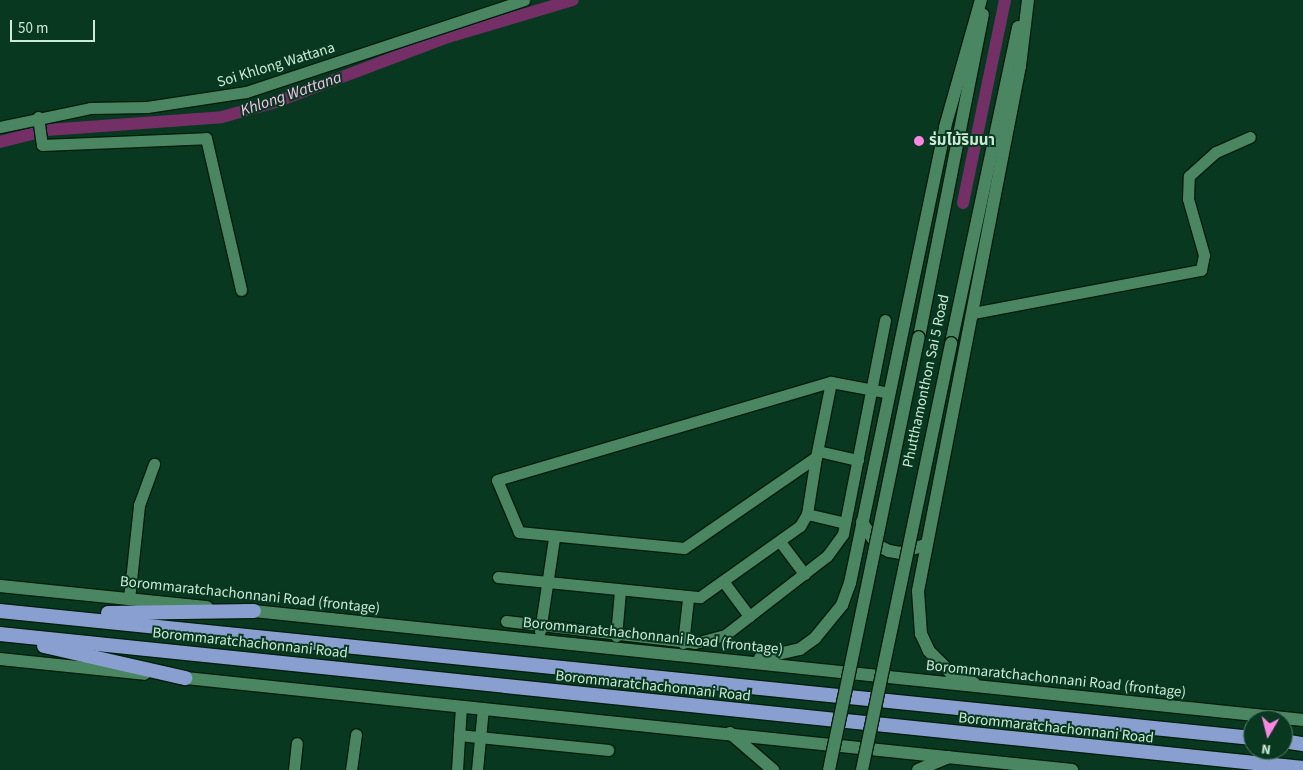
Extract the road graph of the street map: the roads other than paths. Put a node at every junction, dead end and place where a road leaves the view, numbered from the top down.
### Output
1 (524, 0) edge
2 (981, 0) edge
3 (985, 0) edge
4 (1026, 0) edge
5 (39, 120) junction
6 (0, 126) edge
7 (1250, 137) dead end
8 (241, 290) dead end
9 (972, 313) junction
10 (885, 320) dead end
11 (831, 382) junction
12 (872, 390) junction
13 (889, 393) junction
14 (817, 454) junction
15 (858, 460) junction
16 (154, 464) dead end
17 (807, 514) junction
18 (862, 522) junction
19 (845, 523) junction
20 (554, 538) junction
21 (781, 543) junction
22 (927, 544) junction
23 (804, 574) junction
24 (498, 577) dead end
25 (722, 581) junction
26 (546, 584) junction
27 (0, 586) edge
28 (620, 591) junction
29 (129, 599) junction
30 (688, 599) junction
31 (0, 610) edge
32 (254, 611) junction
33 (749, 616) junction
34 (506, 621) dead end
35 (541, 625) junction
36 (0, 635) edge
37 (616, 636) junction
38 (539, 640) junction
39 (683, 643) junction
40 (0, 659) edge
41 (740, 661) junction
42 (185, 678) junction
43 (987, 689) junction
44 (461, 706) junction
45 (483, 708) junction
46 (1303, 720) edge
47 (730, 733) junction
48 (356, 734) dead end
49 (459, 735) junction
50 (1243, 737) edge
51 (480, 738) junction
52 (297, 743) dead end
53 (608, 750) dead end
54 (948, 757) junction
55 (1303, 768) edge
56 (294, 770) edge
57 (351, 770) edge
58 (457, 770) edge
59 (477, 770) edge
60 (773, 770) edge
61 (829, 770) edge
62 (862, 770) edge
63 (918, 770) edge
64 (1072, 770) edge

1 - 5 street, Soi Khlong Wattana
2 - 13 main road
3 - 61 main road, Phutthamonthon Sai 5 Road, bridge
4 - 9 main road
4 - 62 main road, Phutthamonthon Sai 5 Road, bridge
5 - 6 street, Soi Khlong Wattana
5 - 8 street
7 - 9 street
9 - 22 main road
10 - 12 street
11 - 12 street
11 - 14 street
11 - 20 street
12 - 13 street
12 - 15 street
13 - 18 main road
14 - 15 street
14 - 17 street
14 - 20 street
15 - 19 street
16 - 29 street
17 - 19 street
17 - 21 street
18 - 22 main road
18 - 41 main road
19 - 23 street
20 - 26 street
21 - 23 street
21 - 25 street
22 - 43 main road
23 - 33 street
24 - 26 street
25 - 30 street
25 - 33 street
26 - 28 street
26 - 35 street
27 - 29 main road, Borommaratchachonnani Road (frontage)
28 - 30 street
28 - 37 street
29 - 32 main road, Borommaratchachonnani Road (frontage)
30 - 39 street
31 - 32 highway
31 - 50 highway, Borommaratchachonnani Road
32 - 38 main road, Borommaratchachonnani Road (frontage)
33 - 39 street
34 - 35 street
35 - 37 street
35 - 38 street
36 - 42 highway
36 - 55 highway, Borommaratchachonnani Road
37 - 39 street
38 - 41 main road, Borommaratchachonnani Road (frontage)
40 - 42 main road
41 - 43 main road, Borommaratchachonnani Road (frontage)
42 - 44 main road
43 - 46 main road, Borommaratchachonnani Road (frontage)
44 - 45 main road
44 - 49 street
45 - 47 main road
45 - 51 street
47 - 54 main road
47 - 60 main road
48 - 57 street
49 - 51 street
49 - 58 street
51 - 53 street
51 - 59 street
52 - 56 street
54 - 63 main road
54 - 64 main road

